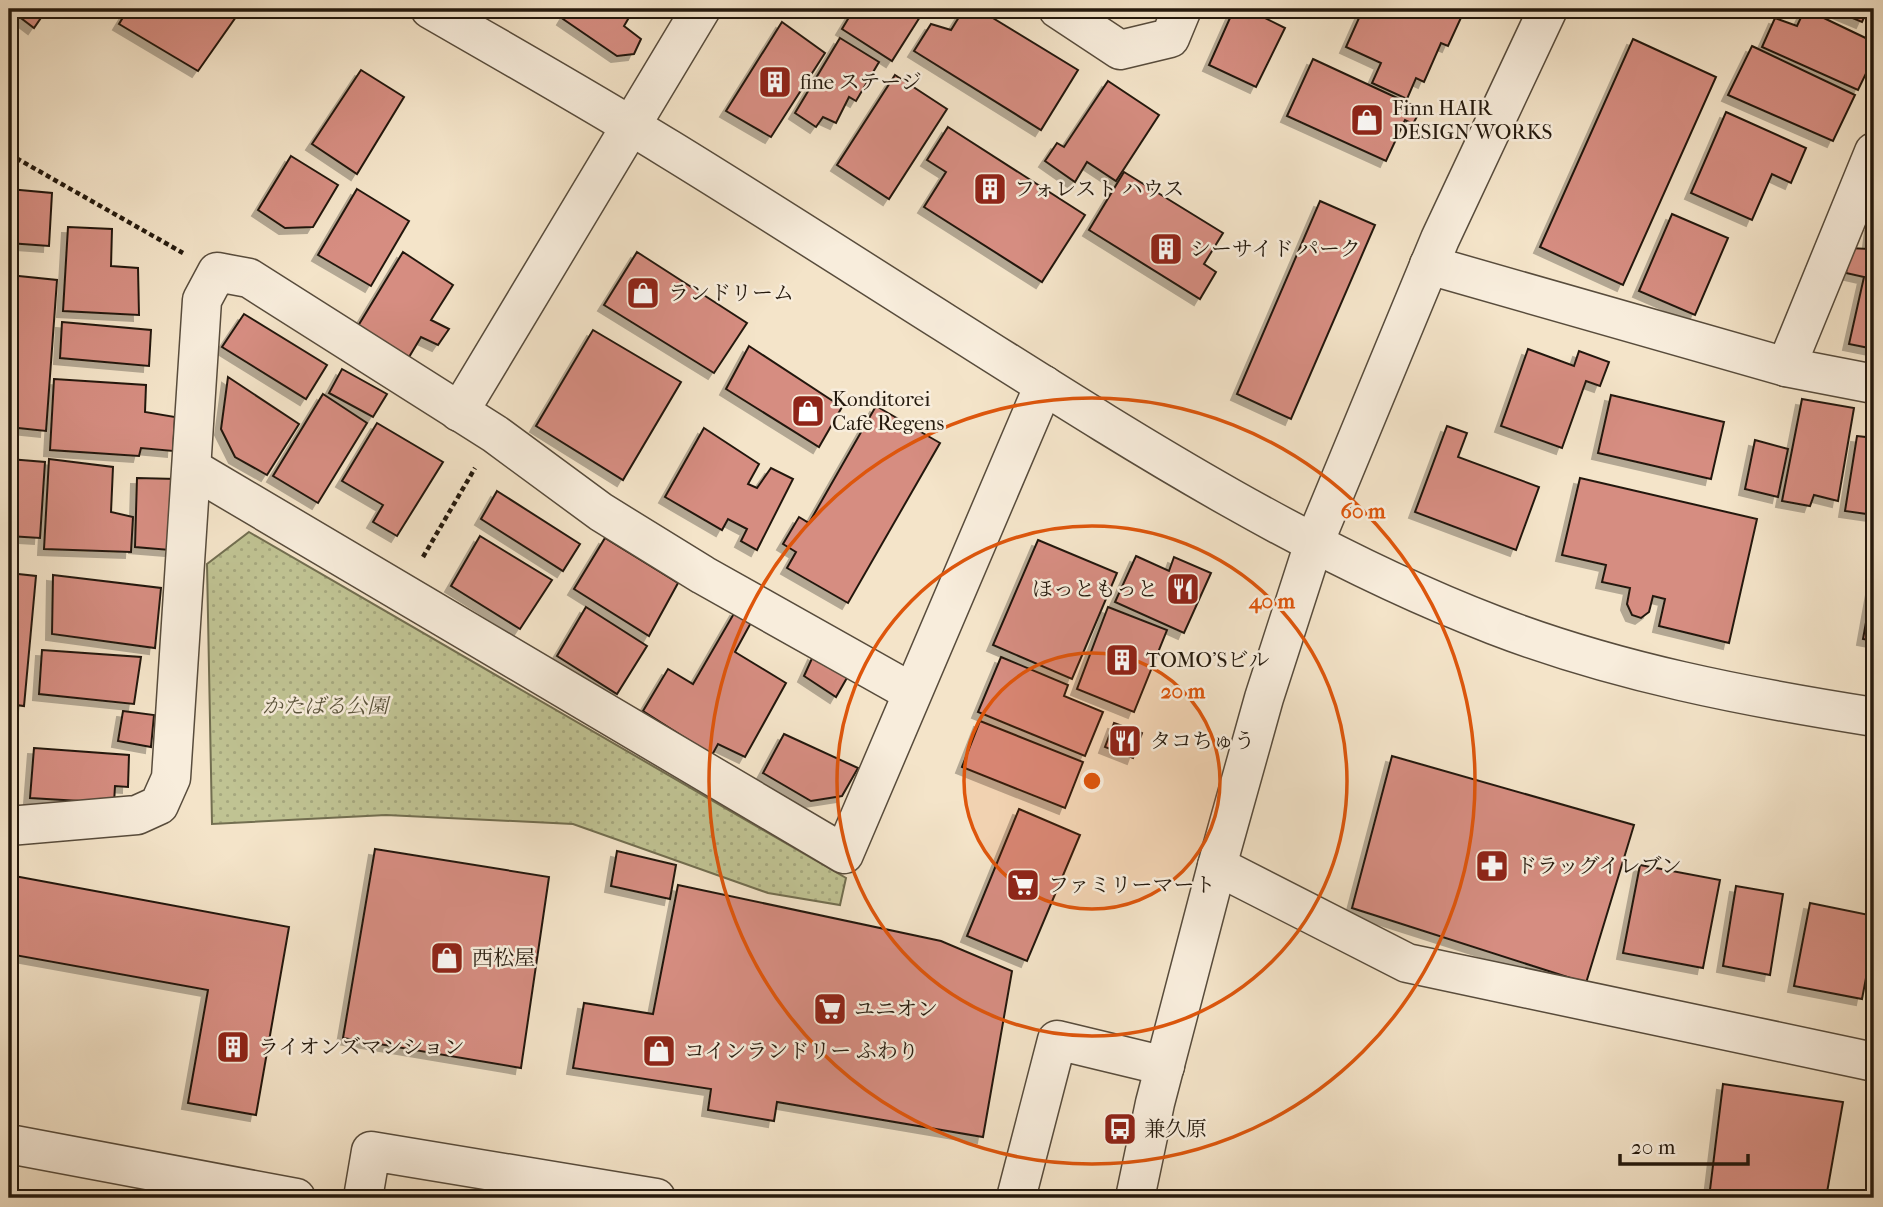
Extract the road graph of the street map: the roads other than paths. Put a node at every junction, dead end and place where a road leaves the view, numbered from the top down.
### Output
1 (430, 9) edge
2 (701, 9) edge
3 (1058, 9) edge
4 (1182, 9) edge
5 (1548, 9) edge
6 (631, 126) junction
7 (1874, 152) edge
8 (1429, 265) junction
9 (1786, 368) junction
10 (1874, 384) edge
11 (1044, 385) junction
12 (459, 412) junction
13 (193, 468) junction
14 (1314, 544) junction
15 (911, 692) junction
16 (1874, 717) edge
17 (9, 826) edge
18 (1217, 866) junction
19 (1874, 1062) edge
20 (1165, 1066) junction
21 (9, 1144) edge
22 (590, 1192) edge
23 (296, 1198) edge
24 (363, 1198) edge
25 (656, 1198) edge
26 (1016, 1198) edge
27 (1135, 1198) edge

1 - 6 street
2 - 6 street
3 - 4 street
5 - 8 street
6 - 11 street
6 - 12 street
7 - 9 street
8 - 9 street
8 - 14 street
9 - 10 street
11 - 14 street
11 - 15 street
12 - 13 street
12 - 15 street
13 - 15 street
13 - 17 street
14 - 16 street
14 - 18 street
18 - 19 street
18 - 20 street
20 - 26 street
20 - 27 street
21 - 23 street
22 - 24 street
22 - 25 street

